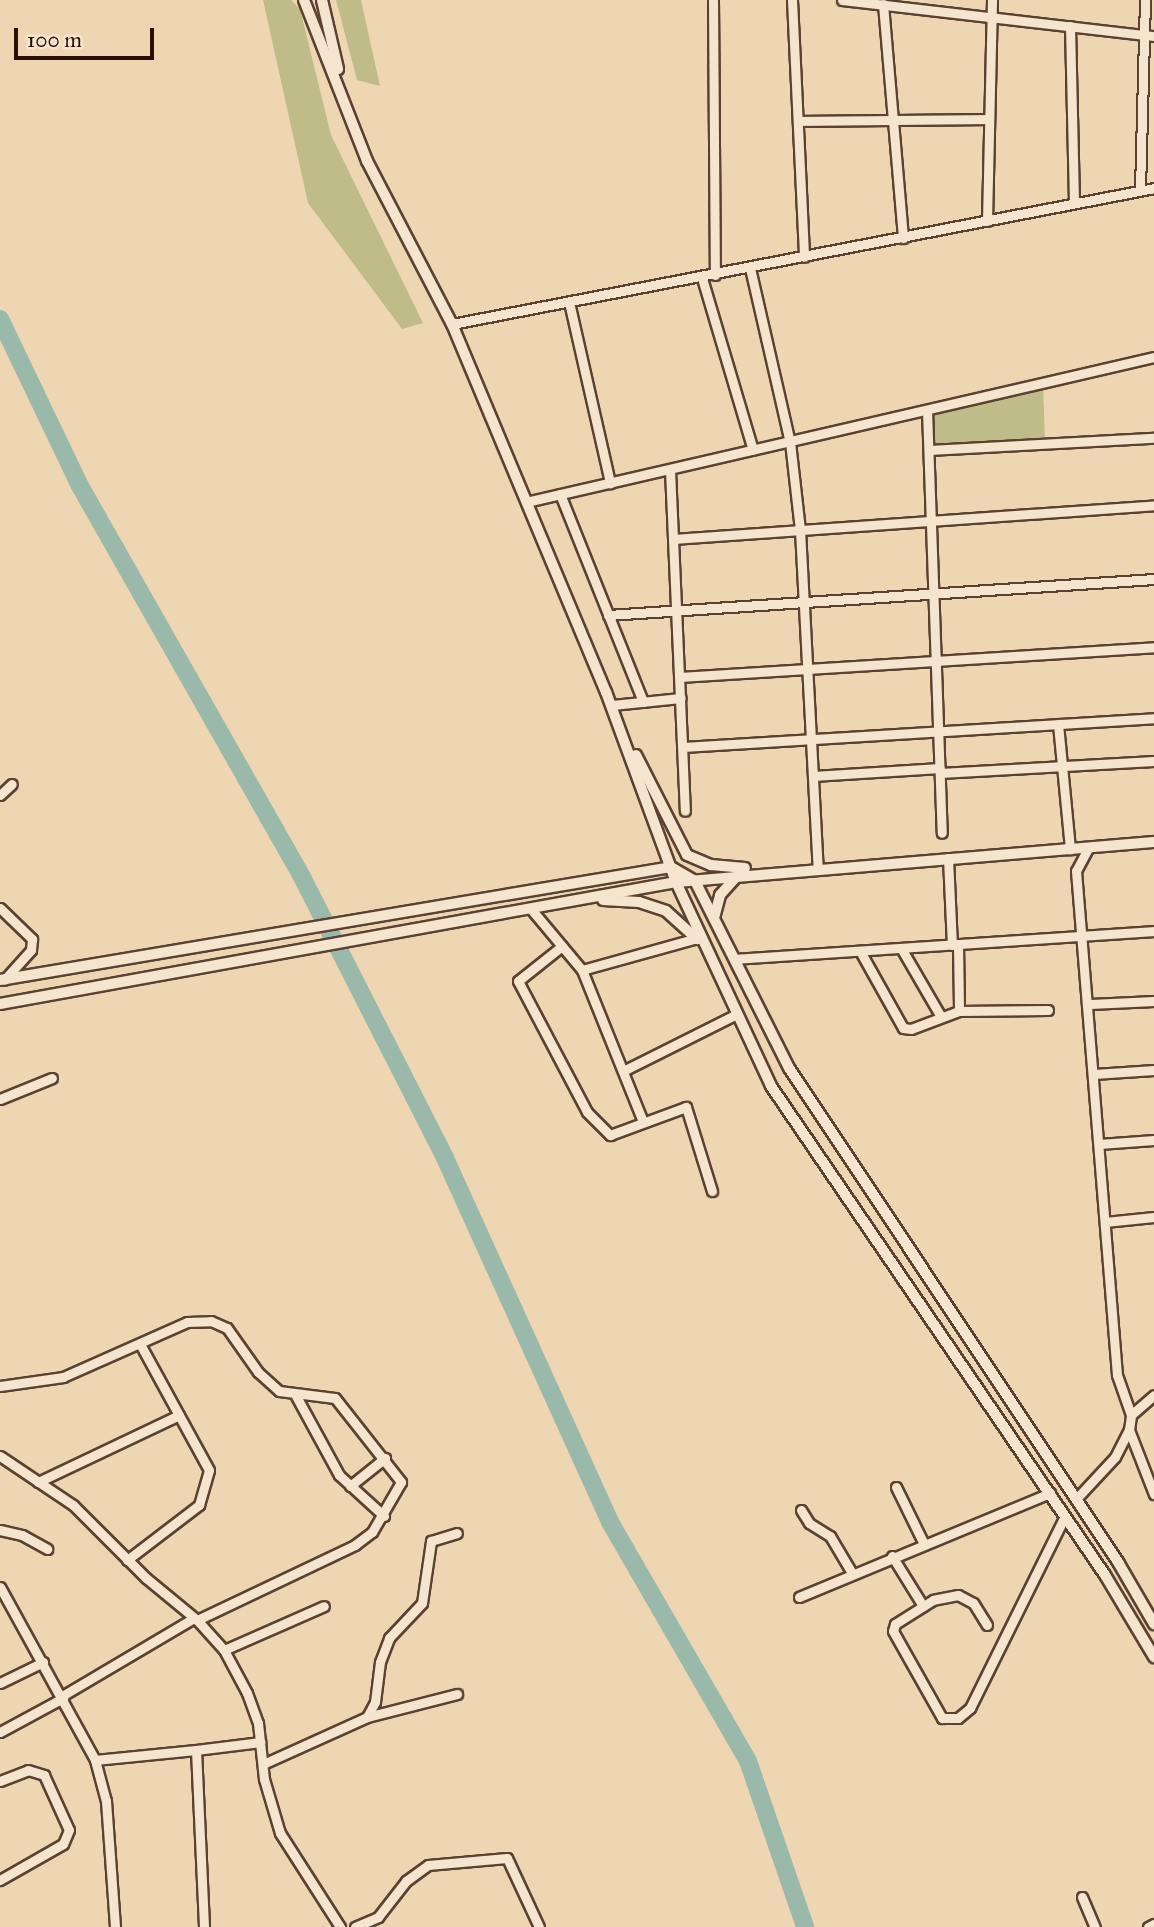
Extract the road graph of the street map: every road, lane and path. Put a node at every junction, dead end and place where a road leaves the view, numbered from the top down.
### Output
1 (304, 0) edge
2 (322, 0) edge
3 (713, 0) edge
4 (792, 0) edge
5 (842, 0) edge
6 (992, 0) edge
7 (1144, 0) edge
8 (883, 5) junction
9 (991, 17) junction
10 (1069, 26) junction
11 (1141, 35) junction
12 (1154, 36) edge
13 (344, 98) junction
14 (989, 119) junction
15 (893, 120) junction
16 (798, 121) junction
17 (1154, 188) edge
18 (1140, 190) junction
19 (1074, 203) junction
20 (987, 221) junction
21 (903, 238) junction
22 (804, 257) junction
23 (750, 268) junction
24 (715, 275) junction
25 (702, 278) junction
26 (569, 302) junction
27 (452, 324) junction
28 (1154, 357) edge
29 (927, 411) junction
30 (1154, 438) edge
31 (790, 442) junction
32 (753, 450) junction
33 (929, 450) junction
34 (670, 470) junction
35 (610, 483) junction
36 (560, 494) junction
37 (526, 502) junction
38 (1154, 505) edge
39 (932, 521) junction
40 (800, 530) junction
41 (673, 539) junction
42 (1154, 579) edge
43 (935, 593) junction
44 (804, 602) junction
45 (677, 610) junction
46 (608, 615) junction
47 (1154, 647) edge
48 (937, 660) junction
49 (809, 668) junction
50 (680, 677) junction
51 (606, 692) junction
52 (681, 698) junction
53 (643, 702) junction
54 (612, 705) junction
55 (1154, 718) edge
56 (1058, 724) junction
57 (939, 734) junction
58 (811, 740) junction
59 (683, 747) junction
60 (1154, 761) edge
61 (1062, 766) junction
62 (940, 770) junction
63 (813, 776) junction
64 (12, 785) dead end
65 (0, 795) edge
66 (685, 811) dead end
67 (942, 833) dead end
68 (1154, 842) edge
69 (1089, 848) junction
70 (1070, 849) junction
71 (948, 858) junction
72 (671, 867) junction
73 (818, 868) junction
74 (793, 870) junction
75 (738, 874) junction
76 (695, 881) junction
77 (676, 882) junction
78 (583, 899) junction
79 (0, 908) edge
80 (531, 909) junction
81 (714, 918) junction
82 (1154, 931) edge
83 (1085, 936) junction
84 (700, 941) junction
85 (955, 944) junction
86 (562, 946) junction
87 (901, 948) junction
88 (860, 951) junction
89 (734, 959) junction
90 (582, 970) junction
91 (2, 980) edge
92 (1154, 1001) edge
93 (0, 1004) edge
94 (1090, 1004) junction
95 (1048, 1010) dead end
96 (959, 1011) junction
97 (735, 1014) junction
98 (940, 1016) junction
99 (1154, 1070) edge
100 (623, 1071) junction
101 (1094, 1074) junction
102 (52, 1079) dead end
103 (0, 1099) edge
104 (643, 1122) junction
105 (1154, 1140) edge
106 (1099, 1144) junction
107 (712, 1191) dead end
108 (1154, 1217) edge
109 (1105, 1222) junction
110 (140, 1344) junction
111 (0, 1386) edge
112 (1154, 1395) edge
113 (296, 1396) junction
114 (179, 1415) junction
115 (1131, 1415) junction
116 (1129, 1430) junction
117 (0, 1456) edge
118 (385, 1458) junction
119 (38, 1482) junction
120 (350, 1486) junction
121 (896, 1487) dead end
122 (1050, 1493) junction
123 (1154, 1494) edge
124 (1076, 1499) junction
125 (801, 1510) dead end
126 (384, 1516) junction
127 (1065, 1516) junction
128 (0, 1530) edge
129 (457, 1533) dead end
130 (923, 1542) junction
131 (47, 1549) dead end
132 (892, 1556) junction
133 (127, 1560) junction
134 (852, 1573) junction
135 (0, 1587) edge
136 (799, 1597) dead end
137 (324, 1606) dead end
138 (922, 1606) junction
139 (196, 1619) junction
140 (1154, 1624) edge
141 (987, 1625) dead end
142 (225, 1650) junction
143 (1154, 1657) edge
144 (43, 1662) junction
145 (0, 1683) edge
146 (457, 1694) dead end
147 (63, 1697) junction
148 (367, 1717) junction
149 (0, 1732) edge
150 (261, 1742) junction
151 (196, 1749) junction
152 (96, 1760) junction
153 (263, 1764) junction
154 (0, 1782) edge
155 (0, 1880) edge
156 (1082, 1898) dead end
157 (1154, 1924) edge
158 (115, 1927) edge
159 (204, 1927) edge
160 (340, 1927) edge
161 (355, 1927) edge
162 (539, 1927) edge
163 (1095, 1927) edge
164 (1148, 1927) edge

1 - 13 street
2 - 13 street
3 - 24 street
4 - 16 street
5 - 8 street
6 - 9 street
7 - 11 street
8 - 9 street
8 - 15 street
9 - 10 street
9 - 14 street
10 - 11 street
10 - 19 street
11 - 12 street
11 - 18 street
13 - 27 street
14 - 15 street
14 - 20 street
15 - 16 street
15 - 21 street
16 - 22 street
17 - 18 street
18 - 19 street
19 - 20 street
20 - 21 street
21 - 22 street
22 - 23 street
23 - 24 street
23 - 31 street
24 - 25 street
25 - 26 street
25 - 32 street
26 - 27 street
26 - 35 street
27 - 37 street
28 - 29 street
29 - 31 street
29 - 33 street
30 - 33 street
31 - 32 street
31 - 40 street
32 - 34 street
33 - 39 street
34 - 35 street
34 - 41 street
35 - 36 street
36 - 37 street
36 - 46 street
37 - 51 street
38 - 39 street
39 - 40 street
39 - 43 street
40 - 41 street
40 - 44 street
41 - 45 street
42 - 43 street
43 - 44 street
43 - 48 street
44 - 45 street
44 - 49 street
45 - 46 street
45 - 50 street
46 - 53 street
47 - 48 street
48 - 49 street
48 - 57 street
49 - 50 street
49 - 58 street
50 - 52 street
51 - 54 street
51 - 72 street
52 - 53 street
52 - 59 street
53 - 54 street
54 - 74 street
55 - 56 street
56 - 57 street
56 - 61 street
57 - 58 street
57 - 62 street
58 - 59 street
58 - 63 street
59 - 66 street
60 - 61 street
61 - 62 street
61 - 70 street
62 - 63 street
62 - 67 street
63 - 73 street
64 - 65 street
68 - 69 street
69 - 70 street
69 - 83 street
70 - 71 street
71 - 73 street
71 - 85 street
72 - 76 street
72 - 77 street
72 - 91 street
73 - 74 street
74 - 75 street
75 - 76 street
75 - 81 street
76 - 77 street
76 - 81 street
77 - 78 street
77 - 84 street
78 - 80 street
78 - 84 street
79 - 91 street
80 - 86 street
80 - 93 street
81 - 89 street
82 - 83 street
83 - 85 street
83 - 94 street
84 - 90 street
84 - 97 street
85 - 87 street
85 - 96 street
86 - 90 street
86 - 104 street
87 - 88 street
87 - 98 street
88 - 89 street
88 - 98 street
89 - 124 street
90 - 100 street
92 - 94 street
94 - 101 street
95 - 96 street
96 - 98 street
97 - 100 street
97 - 122 street
99 - 101 street
100 - 104 street
101 - 106 street
102 - 103 street
104 - 107 street
105 - 106 street
106 - 109 street
108 - 109 street
109 - 115 street
110 - 111 street
110 - 113 street
110 - 114 street
112 - 115 street
113 - 118 street
113 - 120 street
114 - 119 street
114 - 133 street
115 - 116 street
116 - 123 street
116 - 124 street
117 - 119 street
118 - 120 street
118 - 126 street
119 - 133 street
120 - 126 street
121 - 130 street
122 - 127 street
122 - 130 street
124 - 140 street
125 - 134 street
126 - 139 street
127 - 138 street
127 - 143 street
128 - 131 street
129 - 148 street
130 - 132 street
132 - 134 street
132 - 138 street
133 - 139 street
134 - 136 street
135 - 144 street
137 - 142 street
138 - 141 street
139 - 142 street
139 - 147 street
142 - 150 street
144 - 145 street
144 - 147 street
146 - 148 street
147 - 149 street
147 - 152 street
148 - 153 street
150 - 151 street
150 - 153 street
151 - 152 street
151 - 159 street
152 - 158 street
153 - 160 street
154 - 155 street
156 - 163 street
157 - 164 street
161 - 162 street

